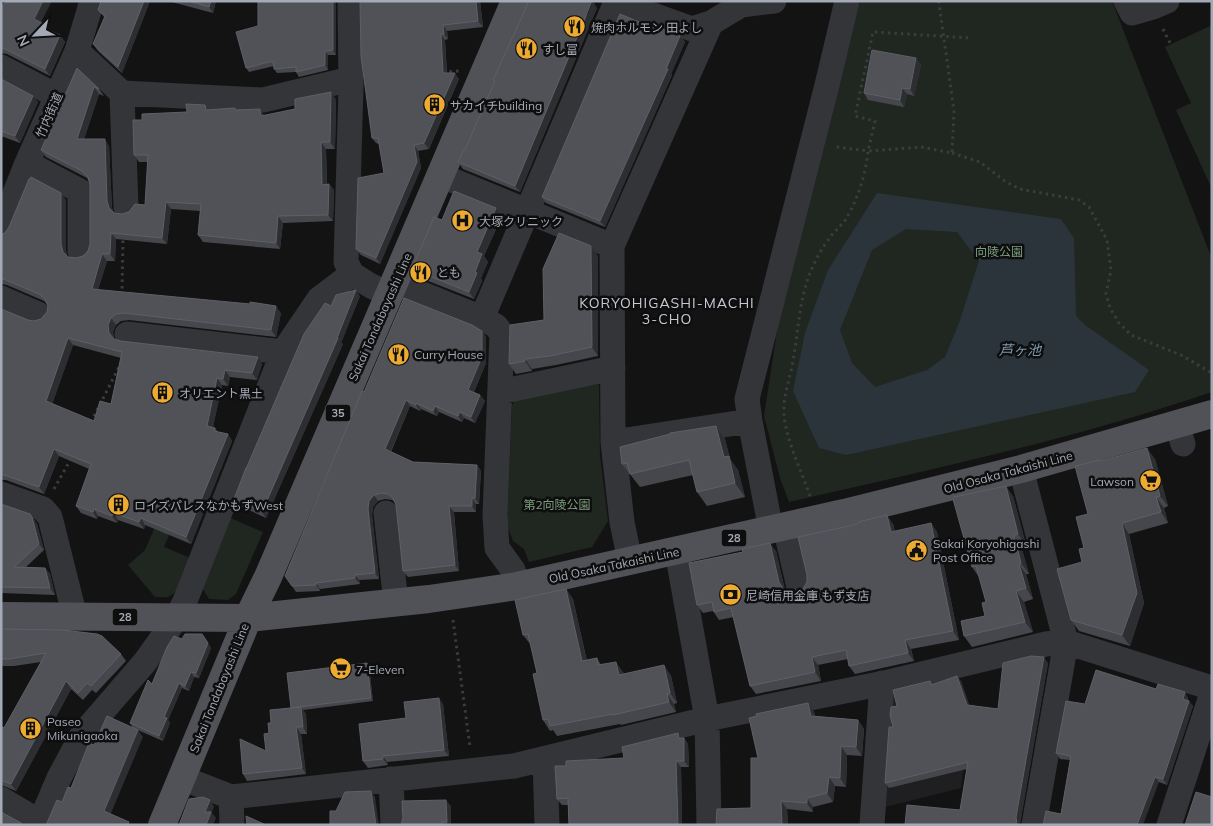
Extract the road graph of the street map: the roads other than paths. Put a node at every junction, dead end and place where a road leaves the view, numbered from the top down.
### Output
1 (92, 1) edge
2 (350, 1) edge
3 (515, 1) edge
4 (774, 1) edge
5 (847, 1) edge
6 (1126, 1) edge
7 (615, 2) edge
8 (1163, 11) edge
9 (710, 23) junction
10 (78, 52) junction
11 (1, 66) edge
12 (350, 79) junction
13 (122, 93) junction
14 (58, 96) junction
15 (27, 163) junction
16 (442, 176) junction
17 (126, 207) dead end
18 (526, 212) junction
19 (1, 228) edge
20 (612, 246) junction
21 (80, 251) dead end
22 (352, 274) junction
23 (392, 288) junction
24 (1, 298) edge
25 (38, 314) dead end
26 (482, 318) junction
27 (127, 334) dead end
28 (283, 352) junction
29 (613, 368) junction
30 (500, 392) junction
31 (1212, 414) edge
32 (750, 421) junction
33 (613, 442) junction
34 (1021, 469) junction
35 (1, 494) edge
36 (386, 513) dead end
37 (778, 528) junction
38 (677, 551) junction
39 (630, 561) junction
40 (517, 586) junction
41 (799, 587) dead end
42 (396, 603) junction
43 (1, 616) edge
44 (75, 617) junction
45 (177, 617) junction
46 (248, 618) junction
47 (1066, 642) junction
48 (882, 683) junction
49 (1212, 688) edge
50 (1212, 693) edge
51 (707, 719) junction
52 (545, 759) junction
53 (182, 778) junction
54 (391, 779) junction
55 (231, 797) junction
56 (1, 799) edge
57 (40, 823) edge
58 (162, 825) edge
59 (232, 825) edge
60 (393, 825) edge
61 (547, 825) edge
62 (709, 825) edge
63 (872, 825) edge
64 (1034, 825) edge
65 (1169, 825) edge

1 - 10 street, 竹内街道
2 - 12 street
3 - 16 main road, Sakai Tondabayashi Line / 35
4 - 9 street
5 - 32 street
6 - 8 street
7 - 9 street
7 - 18 street
9 - 20 street
10 - 13 street
10 - 14 street, 竹内街道
11 - 14 street
12 - 13 street
12 - 22 street
13 - 17 street
14 - 15 street, 竹内街道
15 - 19 street, 竹内街道
15 - 21 street
16 - 18 street
16 - 23 main road, Sakai Tondabayashi Line / 35
18 - 20 street
18 - 26 street
20 - 29 street
22 - 23 street
22 - 28 street
23 - 26 street
23 - 46 main road, Sakai Tondabayashi Line / 35
24 - 25 street
26 - 30 street
27 - 28 street
28 - 45 street
29 - 30 street
29 - 33 street
30 - 40 street
31 - 34 main road, Old Osaka Takaishi Line / 28
32 - 33 street
32 - 37 street
33 - 39 street
34 - 37 main road, Old Osaka Takaishi Line / 28
34 - 47 street
35 - 44 street
36 - 42 street
37 - 38 main road, Old Osaka Takaishi Line / 28
37 - 41 street
38 - 39 main road, Old Osaka Takaishi Line / 28
38 - 51 street
39 - 40 main road, Old Osaka Takaishi Line / 28
40 - 42 main road, Old Osaka Takaishi Line / 28
42 - 46 main road, Old Osaka Takaishi Line / 28
43 - 44 main road, Old Osaka Takaishi Line / 28
44 - 45 main road, Old Osaka Takaishi Line / 28
45 - 46 main road, Old Osaka Takaishi Line / 28
45 - 57 street
46 - 53 main road, Sakai Tondabayashi Line / 35
47 - 48 street
47 - 49 street
47 - 64 street
48 - 51 street
48 - 63 street
50 - 65 street
51 - 52 street
51 - 62 street
52 - 54 street
52 - 61 street
53 - 55 street
53 - 58 main road, Sakai Tondabayashi Line / 35
54 - 55 street
54 - 60 street
55 - 59 street
56 - 57 street

